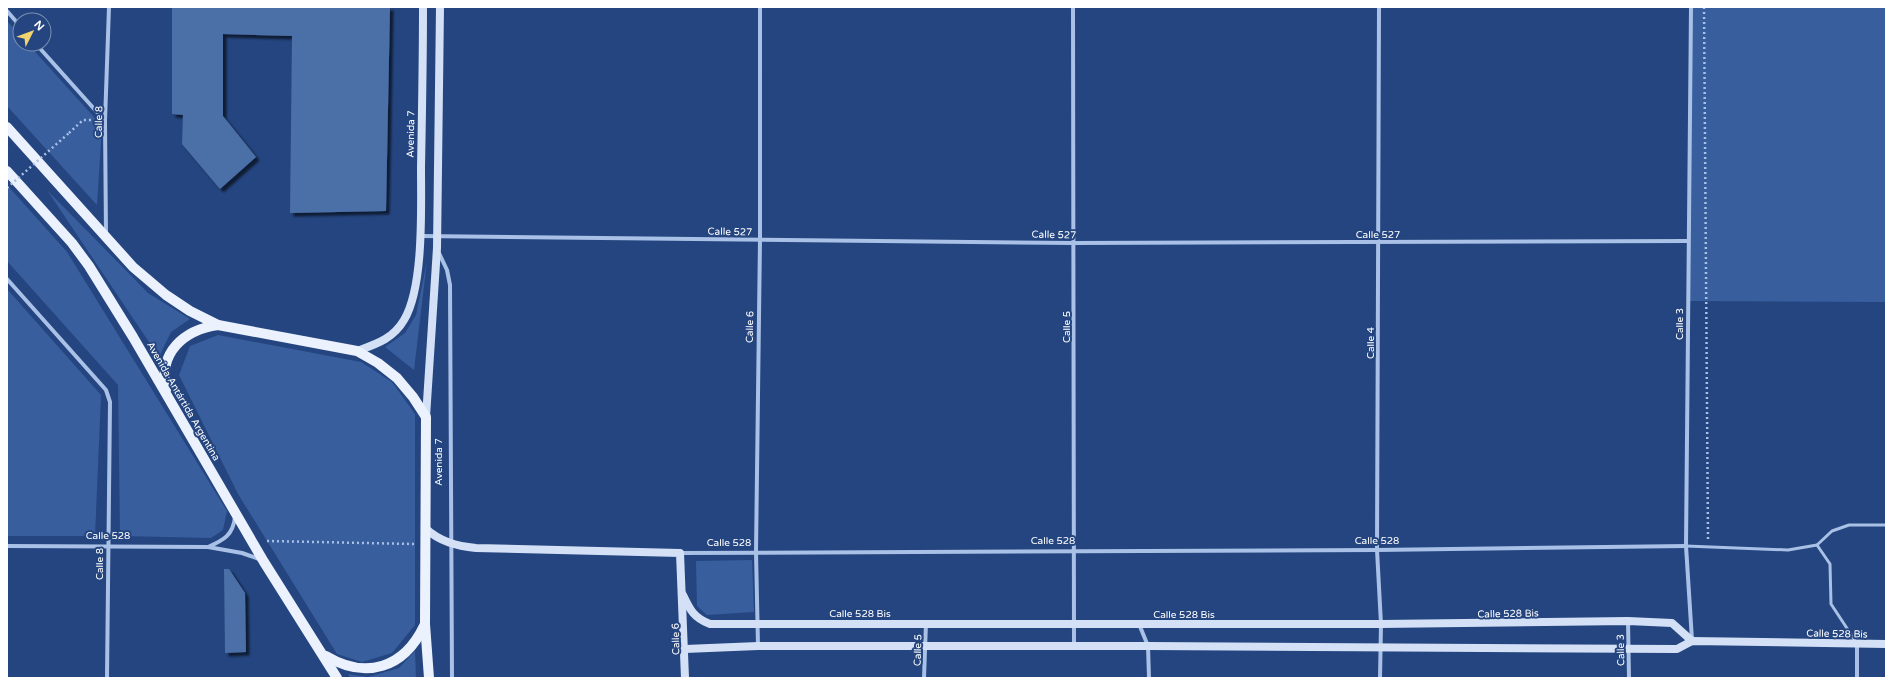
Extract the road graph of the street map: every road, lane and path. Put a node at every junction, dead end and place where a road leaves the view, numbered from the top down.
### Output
1 (109, 7) edge
2 (424, 7) edge
3 (440, 7) edge
4 (760, 7) edge
5 (1073, 7) edge
6 (1379, 7) edge
7 (1691, 7) edge
8 (1704, 7) edge
9 (43, 52) edge
10 (105, 121) junction
11 (7, 127) edge
12 (7, 171) edge
13 (7, 188) edge
14 (420, 236) junction
15 (437, 236) junction
16 (106, 238) junction
17 (760, 239) junction
18 (1688, 241) junction
19 (1378, 242) junction
20 (1074, 243) junction
21 (437, 248) junction
22 (7, 278) edge
23 (218, 325) junction
24 (357, 351) junction
25 (168, 398) junction
26 (426, 417) junction
27 (235, 513) junction
28 (1886, 525) edge
29 (425, 528) junction
30 (252, 541) junction
31 (450, 543) junction
32 (425, 544) junction
33 (108, 545) junction
34 (1817, 545) junction
35 (7, 546) edge
36 (208, 546) junction
37 (1686, 546) junction
38 (1708, 547) junction
39 (1074, 550) junction
40 (1376, 550) junction
41 (680, 552) junction
42 (756, 552) junction
43 (264, 562) junction
44 (683, 595) junction
45 (1628, 621) junction
46 (757, 623) junction
47 (926, 623) junction
48 (425, 624) junction
49 (1074, 624) junction
50 (1139, 624) junction
51 (1381, 624) junction
52 (1692, 641) junction
53 (1857, 644) junction
54 (1886, 644) edge
55 (758, 646) junction
56 (1074, 646) junction
57 (1148, 646) junction
58 (924, 647) junction
59 (1380, 647) junction
60 (685, 648) junction
61 (1629, 648) junction
62 (324, 656) junction
63 (107, 678) edge
64 (338, 678) edge
65 (429, 678) edge
66 (452, 678) edge
67 (685, 678) edge
68 (924, 678) edge
69 (1149, 678) edge
70 (1380, 678) edge
71 (1629, 678) edge
72 (1857, 678) edge

1 - 10 street, Calle 8
2 - 14 street, Avenida 7
3 - 15 street, Avenida 7
4 - 17 street, Calle 6
5 - 20 street, Calle 5
6 - 19 street, Calle 4
7 - 18 street, Calle 3
8 - 38 path
9 - 10 street
10 - 13 path, bridge
10 - 16 street, Calle 8
11 - 16 main road
12 - 25 main road, Avenida Antártida Argentina
14 - 15 street, Calle 527
14 - 24 street, Avenida 7
15 - 17 street, Calle 527
15 - 21 street, Avenida 7
16 - 23 main road
17 - 20 street, Calle 527
17 - 42 street, Calle 6
18 - 19 street, Calle 527
18 - 37 street, Calle 3
19 - 20 street, Calle 527
19 - 40 street, Calle 4
20 - 39 street, Calle 5
21 - 26 street, Avenida 7
21 - 31 street, Avenida 7
22 - 33 street, Calle 8
23 - 24 main road
23 - 25 main road
24 - 26 main road
25 - 27 main road, Avenida Antártida Argentina
26 - 29 main road, Avenida 7
27 - 30 main road, Avenida Antártida Argentina
27 - 36 street, Calle 528
28 - 34 lane
29 - 31 street, Calle 528
29 - 32 main road, Avenida 7
30 - 32 path
30 - 43 main road, Avenida Antártida Argentina
31 - 41 street, Calle 528
31 - 66 street, Avenida 7
32 - 48 main road, Avenida 7
33 - 35 street, Calle 528
33 - 36 street, Calle 528
33 - 63 street, Calle 8
34 - 38 lane
34 - 53 lane
36 - 43 street, Calle 528
37 - 38 lane
37 - 40 street, Calle 528
37 - 52 street, Calle 3
39 - 40 street, Calle 528
39 - 42 street, Calle 528
39 - 49 street, Calle 5
40 - 51 street, Calle 4
41 - 42 street, Calle 528
41 - 44 street, Calle 6
42 - 46 street, Calle 6
43 - 62 main road, Avenida Antártida Argentina
44 - 46 street, Calle 528 Bis
44 - 60 street, Calle 6
45 - 51 street, Calle 528 Bis
45 - 52 street, Calle 528 Bis
45 - 61 street, Calle 3
46 - 47 street, Calle 528 Bis
46 - 55 street, Calle 6
47 - 49 street, Calle 528 Bis
47 - 58 street, Calle 5
48 - 62 main road
48 - 65 main road, Avenida 7
49 - 50 street, Calle 528 Bis
49 - 56 street, Calle 5
50 - 51 street, Calle 528 Bis
50 - 57 street
51 - 59 street, Calle 4
52 - 53 street, Calle 528 Bis
52 - 61 street, Calle 528 Bis
53 - 54 street, Calle 528 Bis
53 - 72 street
55 - 58 street, Calle 528 Bis
55 - 60 street, Calle 528 Bis
56 - 57 street, Calle 528 Bis
56 - 58 street, Calle 528 Bis
57 - 59 street, Calle 528 Bis
57 - 69 street
58 - 68 street, Calle 5
59 - 61 street, Calle 528 Bis
59 - 70 street, Calle 4
60 - 67 street, Calle 6
61 - 71 street, Calle 3
62 - 64 main road

